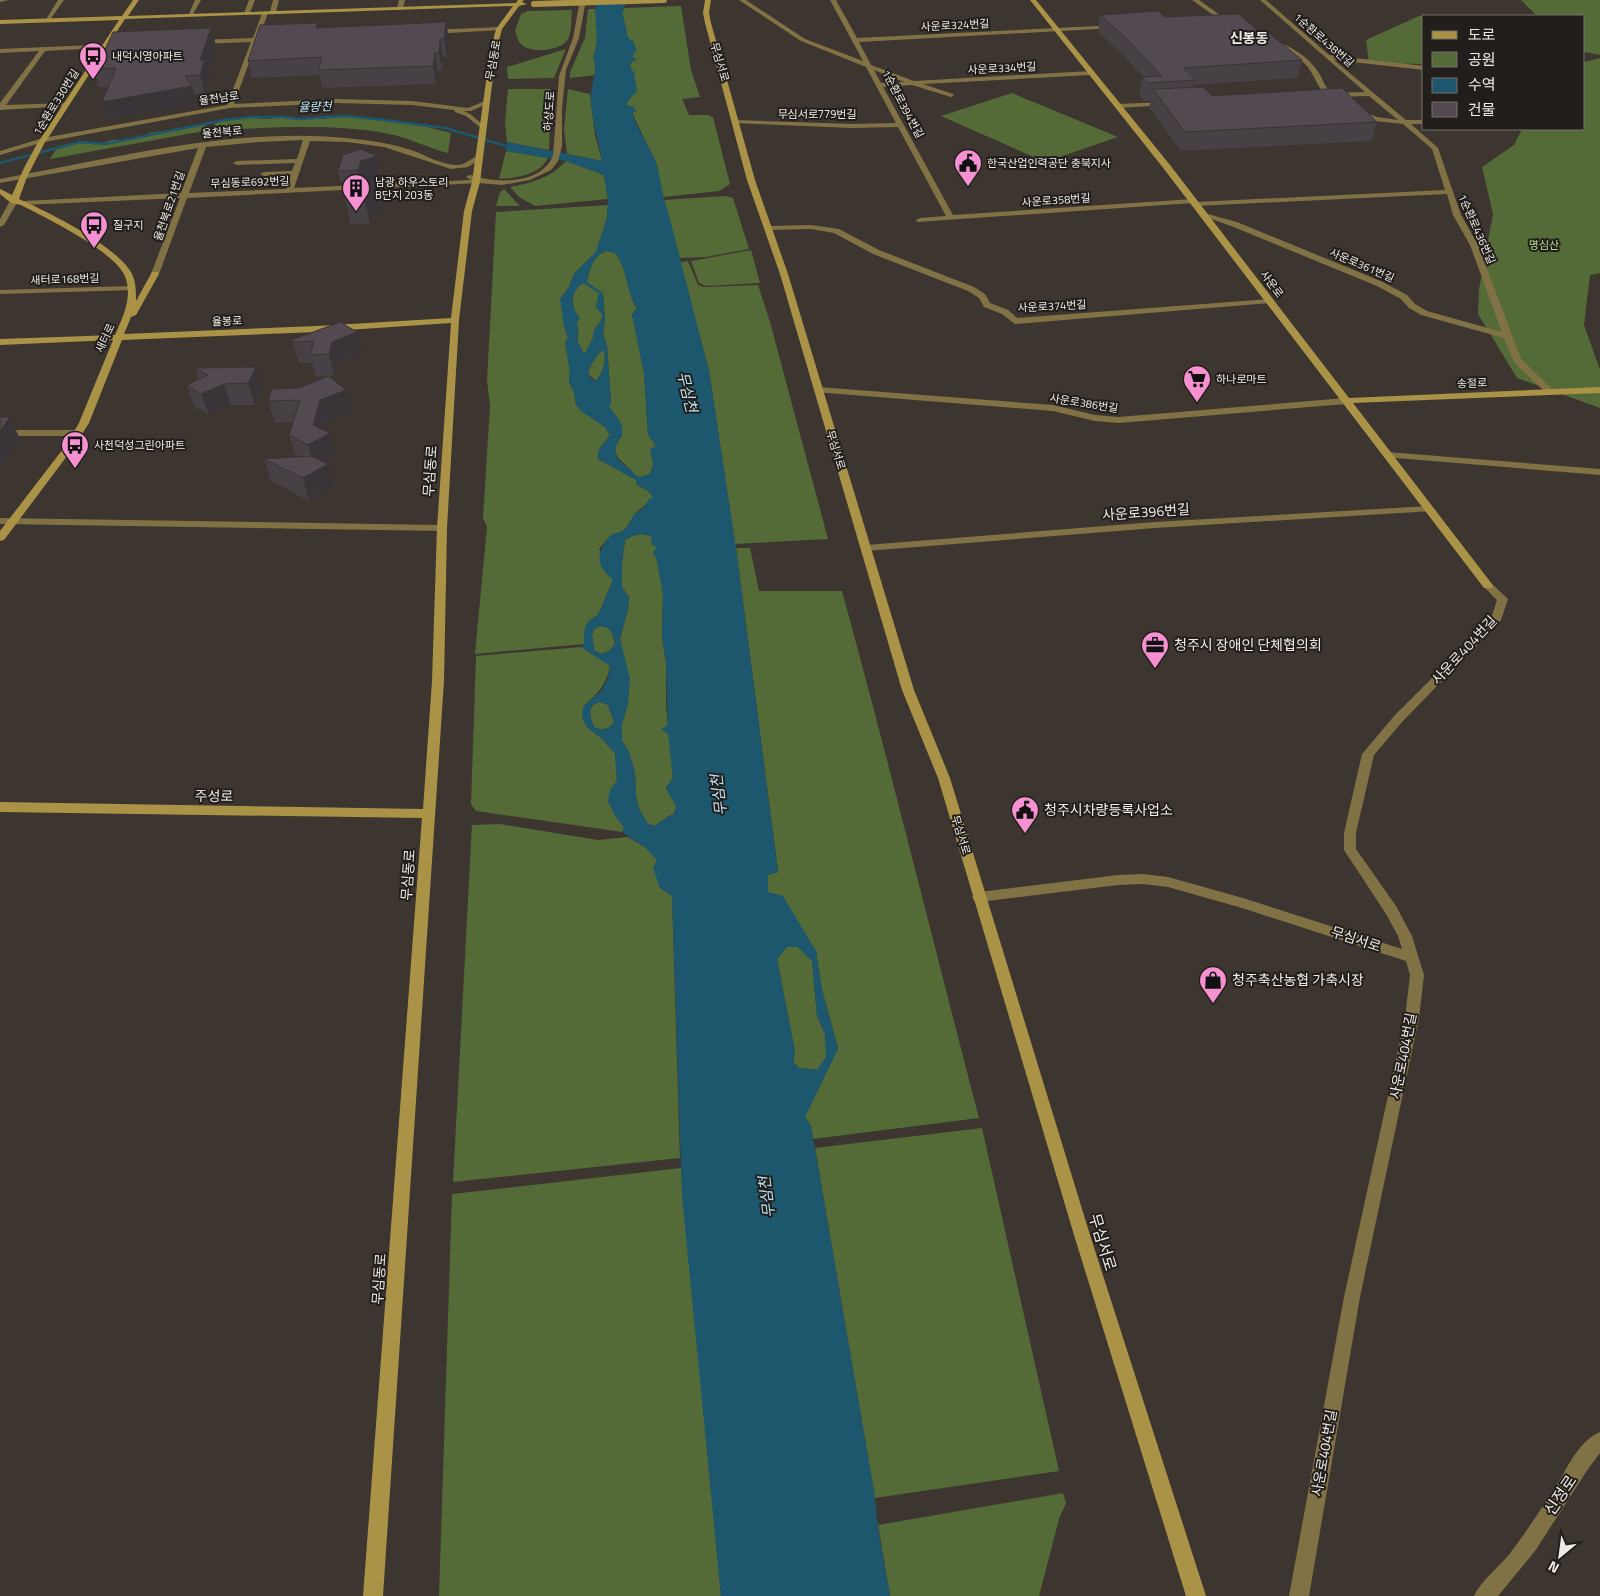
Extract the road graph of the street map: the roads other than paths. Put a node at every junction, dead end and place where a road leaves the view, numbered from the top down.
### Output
1 (0, 0) edge
2 (6, 0) edge
3 (61, 0) edge
4 (136, 0) edge
5 (198, 0) edge
6 (252, 0) edge
7 (276, 0) edge
8 (402, 0) edge
9 (583, 0) edge
10 (664, 0) edge
11 (708, 0) edge
12 (742, 0) edge
13 (833, 0) edge
14 (1032, 0) edge
15 (1195, 0) edge
16 (1263, 0) edge
17 (520, 2) edge
18 (479, 3) edge
19 (400, 8) junction
20 (273, 12) junction
21 (247, 13) junction
22 (265, 13) junction
23 (190, 15) junction
24 (123, 18) junction
25 (47, 20) junction
26 (1225, 21) junction
27 (0, 22) edge
28 (1216, 22) edge
29 (1121, 26) edge
30 (1238, 27) edge
31 (499, 29) junction
32 (1055, 29) junction
33 (422, 32) edge
34 (1261, 37) edge
35 (283, 38) edge
36 (254, 40) junction
37 (856, 40) junction
38 (196, 42) edge
39 (122, 46) edge
40 (103, 47) junction
41 (43, 50) junction
42 (0, 51) edge
43 (1298, 54) junction
44 (1327, 57) junction
45 (870, 66) junction
46 (1422, 68) edge
47 (1091, 73) junction
48 (915, 84) junction
49 (881, 85) junction
50 (1372, 94) junction
51 (951, 95) dead end
52 (1330, 95) junction
53 (1320, 96) edge
54 (1341, 102) edge
55 (1175, 103) edge
56 (486, 104) junction
57 (66, 105) junction
58 (230, 106) junction
59 (1118, 106) junction
60 (0, 107) edge
61 (445, 108) junction
62 (1355, 110) edge
63 (735, 122) junction
64 (1405, 122) junction
65 (1422, 122) edge
66 (900, 125) junction
67 (483, 127) junction
68 (307, 139) junction
69 (42, 144) junction
70 (203, 145) junction
71 (0, 153) edge
72 (478, 158) junction
73 (298, 161) junction
74 (237, 163) dead end
75 (446, 164) junction
76 (294, 173) junction
77 (264, 174) dead end
78 (21, 178) junction
79 (0, 181) edge
80 (476, 182) junction
81 (496, 184) joint
82 (0, 191) edge
83 (289, 191) junction
84 (1449, 192) junction
85 (184, 196) junction
86 (14, 201) junction
87 (24, 203) junction
88 (1195, 203) junction
89 (2, 216) edge
90 (1204, 216) junction
91 (951, 218) junction
92 (920, 220) dead end
93 (0, 225) edge
94 (769, 228) junction
95 (156, 274) junction
96 (129, 276) junction
97 (131, 288) junction
98 (0, 292) edge
99 (1270, 302) junction
100 (455, 320) junction
101 (124, 328) junction
102 (1508, 336) junction
103 (119, 337) junction
104 (0, 342) edge
105 (818, 390) junction
106 (1600, 390) edge
107 (1549, 392) junction
108 (1346, 401) junction
109 (0, 433) edge
110 (78, 433) junction
111 (1387, 455) junction
112 (1600, 472) edge
113 (1429, 509) junction
114 (0, 521) edge
115 (13, 522) junction
116 (442, 528) junction
117 (0, 538) edge
118 (866, 548) junction
119 (1488, 586) joint
120 (0, 807) edge
121 (428, 814) junction
122 (979, 897) junction
123 (1410, 957) junction
124 (1600, 1441) edge
125 (375, 1571) junction
126 (369, 1596) edge
127 (373, 1596) edge
128 (1196, 1596) edge
129 (1298, 1596) edge
130 (1484, 1596) edge

1 - 2 street
3 - 25 street
4 - 24 street, 1순환로330번길
5 - 23 street
6 - 21 street
7 - 20 street
8 - 19 street
9 - 81 street, 하상도로
10 - 17 street, bridge
11 - 63 street, 무심서로
12 - 45 street
13 - 37 street, 1순환로394번길
14 - 32 street, 사운로
15 - 26 street
16 - 44 street, 1순환로438번길
17 - 18 street
17 - 31 street, 무심동로
18 - 19 street
19 - 20 street
20 - 22 street
21 - 22 street
21 - 23 street
22 - 36 street
23 - 24 street
24 - 25 street
24 - 40 street, 1순환로330번길
25 - 27 street
26 - 28 street
26 - 30 street
29 - 32 street, 사운로324번길
31 - 33 street
31 - 56 street, 무심동로
32 - 37 street, 사운로324번길
32 - 47 street, 사운로
34 - 43 street
35 - 36 street
36 - 38 street
36 - 58 street
37 - 45 street, 1순환로394번길
39 - 40 street
40 - 41 street
40 - 57 street, 1순환로330번길
41 - 42 street
41 - 60 street
43 - 44 street
43 - 52 street
44 - 46 street
44 - 50 street, 1순환로438번길
45 - 48 street
45 - 49 street, 1순환로394번길
47 - 48 street, 사운로334번길
47 - 59 street, 사운로
48 - 49 street, 사운로334번길
48 - 51 street, 사운로334번길
49 - 66 street, 1순환로394번길
50 - 52 street
50 - 64 street, 1순환로436번길
52 - 53 street
52 - 54 street
55 - 59 street
56 - 61 street
56 - 67 street, 무심동로
57 - 60 street
57 - 69 street, 1순환로330번길
58 - 61 street, 율천남로
58 - 69 street, 율천남로
59 - 88 street, 사운로
61 - 67 street
62 - 64 street
63 - 66 street, 무심서로779번길
63 - 94 street, 무심서로
64 - 65 street
64 - 84 street, 1순환로436번길
66 - 91 street, 1순환로394번길
67 - 72 street, 무심동로
68 - 70 street, 율천북로
68 - 73 street
68 - 75 street, 율천북로
69 - 71 street, 율천남로
69 - 78 street, 1순환로330번길
70 - 78 street, 율천북로
70 - 85 street, 율천북로21번길
72 - 75 street
72 - 80 street, 무심동로
73 - 74 street
73 - 76 street
75 - 80 street
76 - 77 street
76 - 83 street
78 - 79 street, 율천북로
78 - 86 street, 1순환로330번길
80 - 81 street, 무심동로692번길
80 - 83 street, 무심동로692번길
80 - 100 street, 무심동로
82 - 86 street
83 - 85 street, 무심동로692번길
84 - 88 street, 사운로358번길
84 - 102 street, 1순환로436번길
85 - 87 street, 무심동로692번길
85 - 95 street, 율천북로21번길
86 - 87 street
86 - 89 street
87 - 96 street
88 - 90 street, 사운로
88 - 91 street, 사운로358번길
89 - 93 street
90 - 99 street, 사운로
90 - 102 street, 사운로361번길
91 - 92 street, 사운로358번길
94 - 99 street, 사운로374번길
94 - 105 street, 무심서로
95 - 96 street
95 - 101 street
96 - 97 street, 새터로
97 - 98 street, 새터로168번길
97 - 101 street, 새터로
99 - 108 street, 사운로
100 - 103 street, 율봉로
100 - 116 street, 무심동로
101 - 103 street, 새터로
102 - 107 street, 1순환로436번길
103 - 104 street, 율봉로
103 - 110 street, 새터로
105 - 108 street, 사운로386번길
105 - 118 street, 무심서로
106 - 107 street, 송절로
107 - 108 street, 송절로
108 - 111 street, 사운로
109 - 110 street
110 - 115 street, 새터로
111 - 112 street
111 - 113 street, 사운로
113 - 118 street, 사운로396번길
113 - 119 street, 사운로
114 - 115 street
115 - 116 street
115 - 117 street, 새터로
116 - 121 street, 무심동로
118 - 122 street, 무심서로
119 - 123 street, 사운로404번길
120 - 121 street, 주성로
121 - 125 street, 무심동로
122 - 123 street, 무심서로
122 - 128 street, 무심서로
123 - 129 street, 사운로404번길
124 - 130 street, 신정로
125 - 126 street
125 - 127 street, 무심동로

